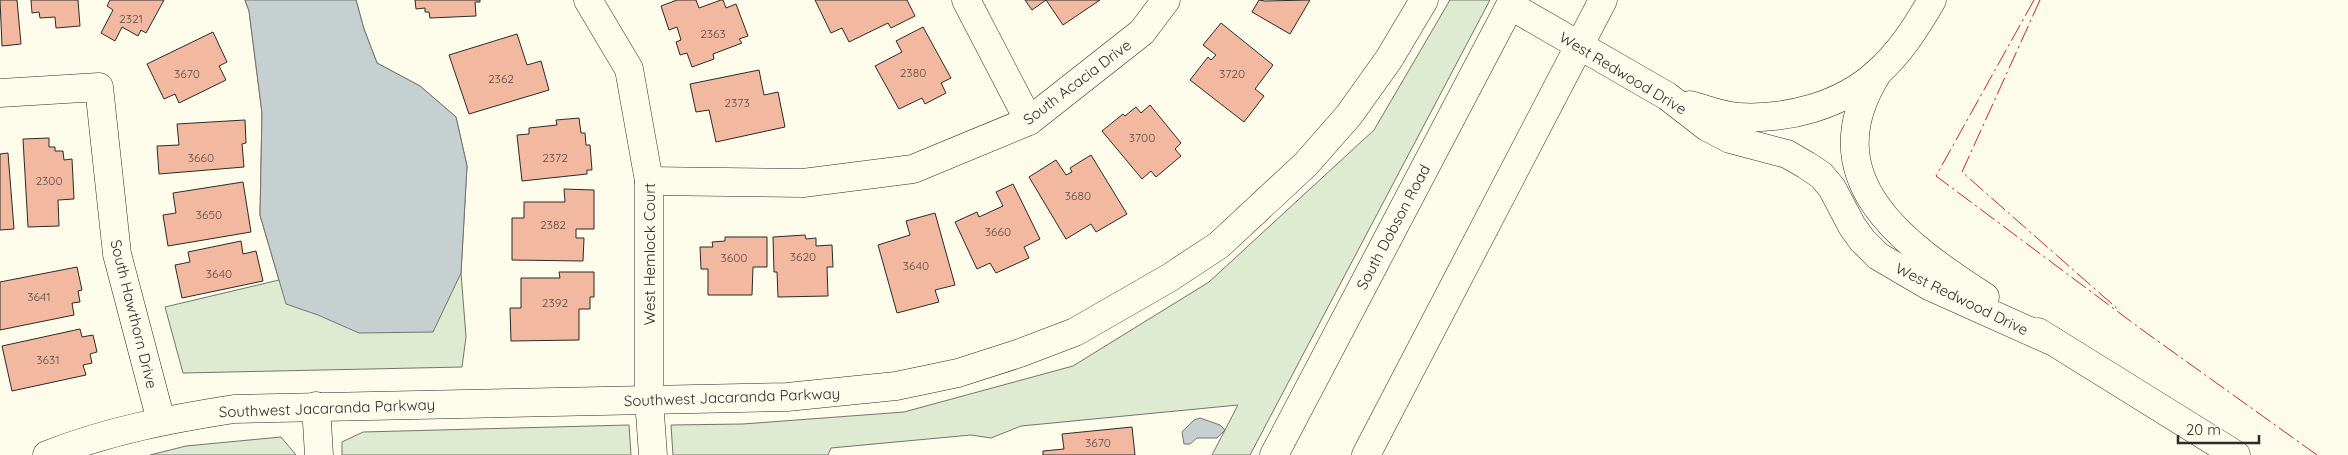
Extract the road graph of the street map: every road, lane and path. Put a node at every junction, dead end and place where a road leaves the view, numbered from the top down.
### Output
1 (588, 0) edge
2 (966, 0) edge
3 (1166, 0) edge
4 (1424, 0) edge
5 (1603, 0) edge
6 (1932, 0) edge
7 (1512, 3) edge
8 (1579, 46) junction
9 (1877, 74) junction
10 (0, 93) edge
11 (1667, 96) junction
12 (1030, 122) junction
13 (649, 181) junction
14 (2054, 342) junction
15 (649, 400) junction
16 (316, 406) junction
17 (161, 420) junction
18 (47, 455) edge
19 (319, 455) edge
20 (653, 455) edge
21 (1274, 455) edge
22 (1366, 455) edge
23 (2236, 455) edge

1 - 13 street, West Hemlock Court
2 - 12 street
3 - 12 street, South Acacia Drive
4 - 15 street, Southwest Jacaranda Parkway
5 - 8 street
6 - 9 street
7 - 8 street, West Redwood Drive
7 - 21 street, South Dobson Road
8 - 11 street, West Redwood Drive
8 - 22 street
9 - 11 street
9 - 14 street, West Redwood Drive
10 - 17 street, South Hawthorn Drive
11 - 14 street, West Redwood Drive
12 - 13 street, South Acacia Drive
13 - 15 street, West Hemlock Court
14 - 23 street, West Redwood Drive
15 - 16 street, Southwest Jacaranda Parkway
15 - 20 street, West Hemlock Court
16 - 17 street, Southwest Jacaranda Parkway
16 - 19 street
17 - 18 street, Southwest Jacaranda Parkway

